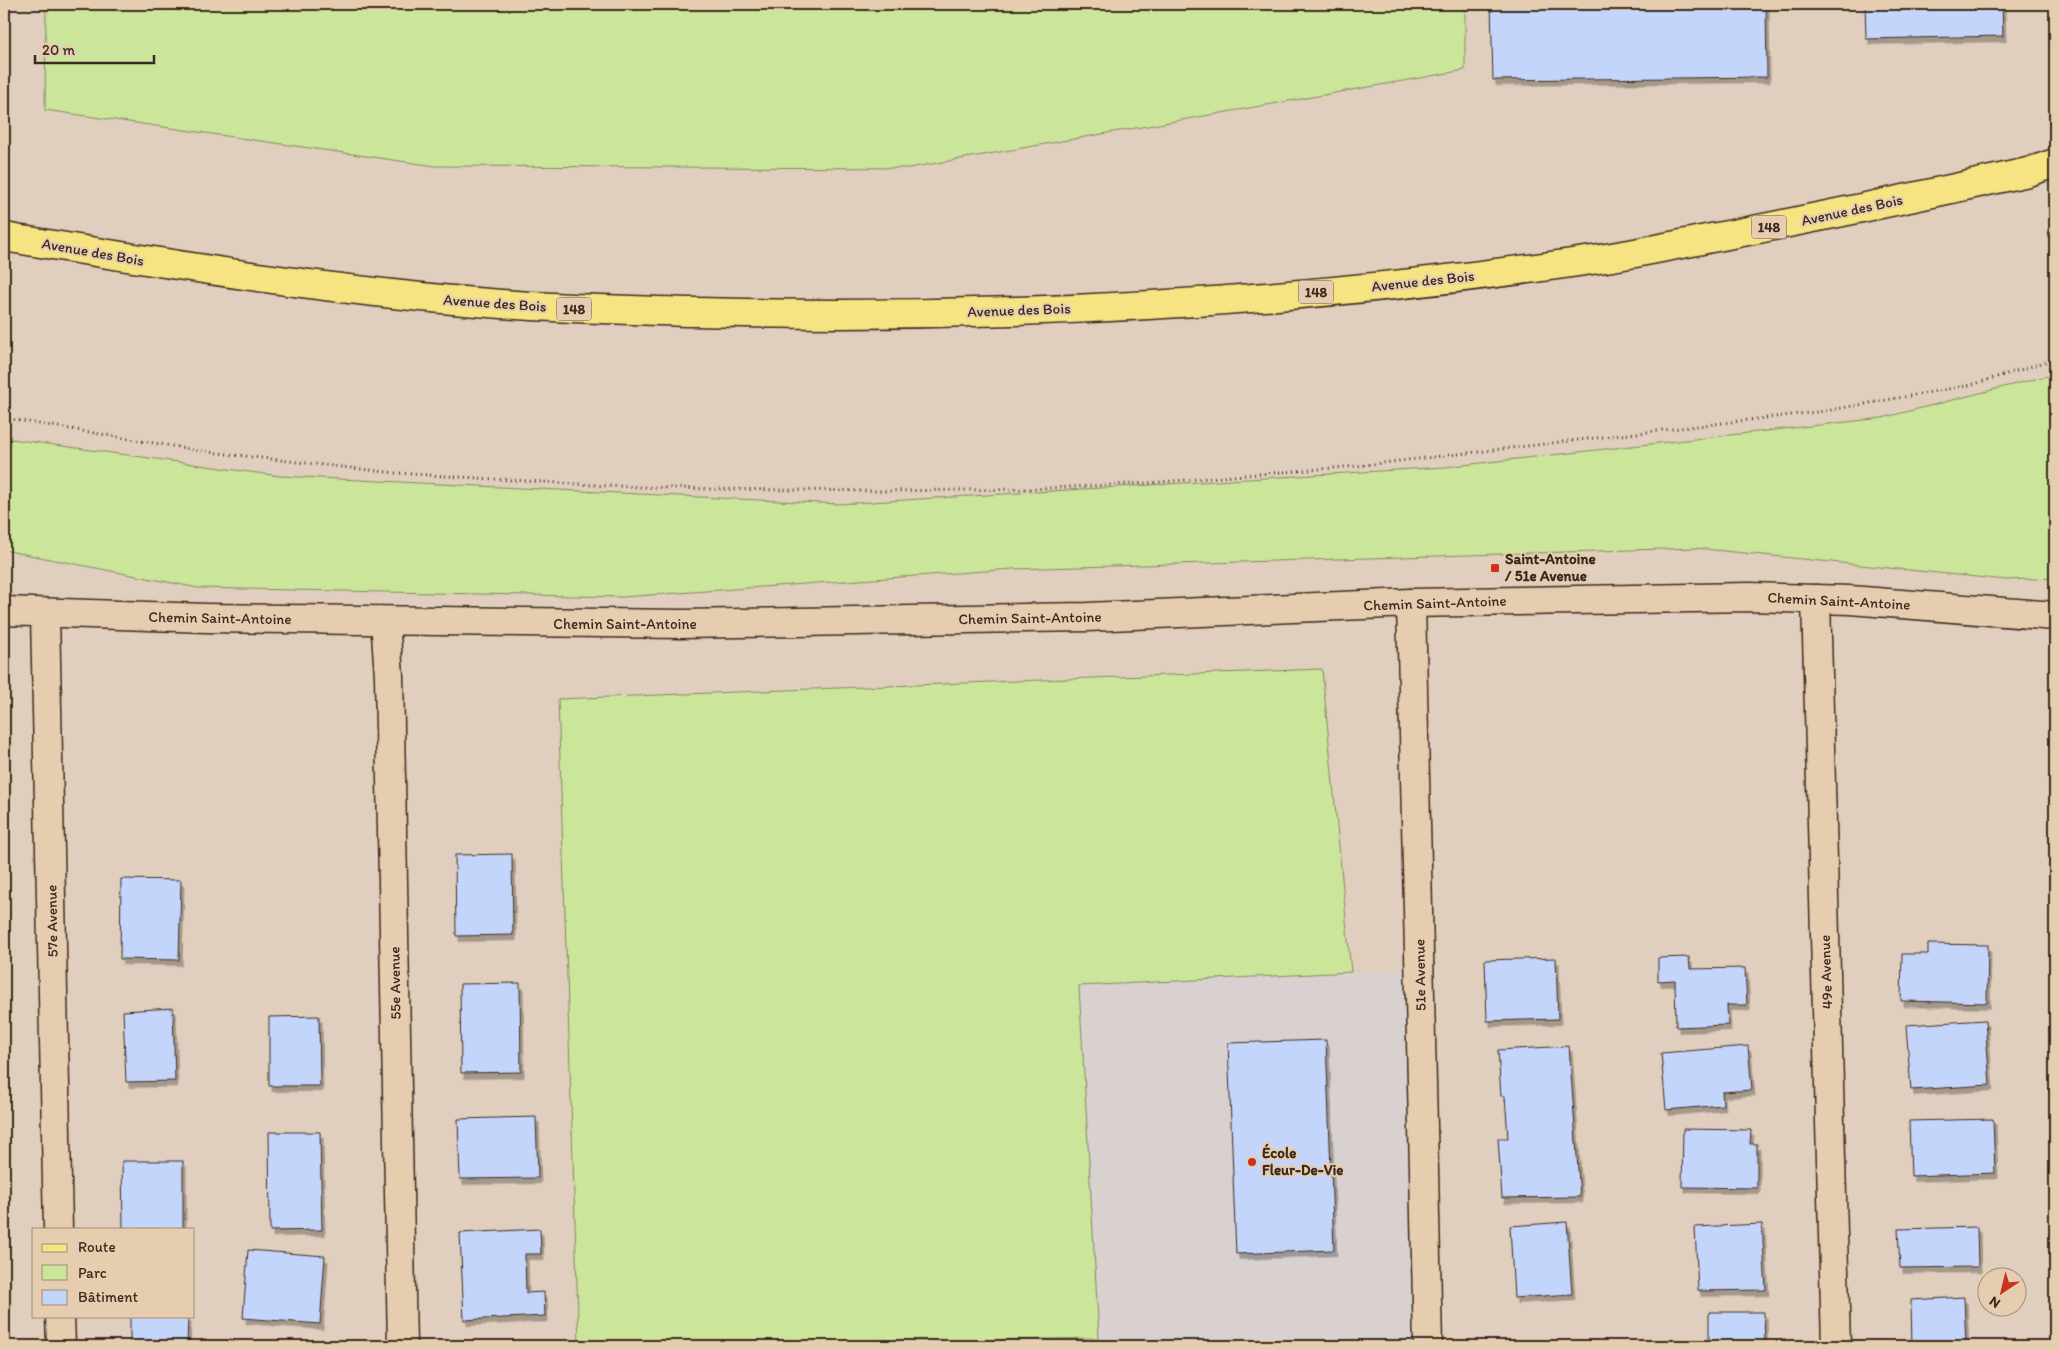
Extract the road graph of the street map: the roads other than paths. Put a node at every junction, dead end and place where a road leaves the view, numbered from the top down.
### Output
1 (2055, 163) edge
2 (2055, 171) edge
3 (2028, 172) junction
4 (4, 237) edge
5 (1816, 598) junction
6 (1411, 603) junction
7 (4, 611) edge
8 (45, 614) junction
9 (2055, 616) edge
10 (385, 621) junction
11 (58, 1228) edge
12 (60, 1318) edge
13 (61, 1346) edge
14 (402, 1346) edge
15 (1428, 1346) edge
16 (1836, 1346) edge

1 - 3 main road, Avenue des Bois / 148
2 - 3 main road, Avenue des Bois / 148
3 - 4 main road, Avenue des Bois / 148
5 - 6 street, Chemin Saint-Antoine
5 - 9 street, Chemin Saint-Antoine
5 - 16 street, 49e Avenue
6 - 10 street, Chemin Saint-Antoine
6 - 15 street, 51e Avenue
7 - 8 street, Chemin Saint-Antoine
8 - 10 street, Chemin Saint-Antoine
8 - 11 street, 57e Avenue
10 - 14 street, 55e Avenue
12 - 13 street

